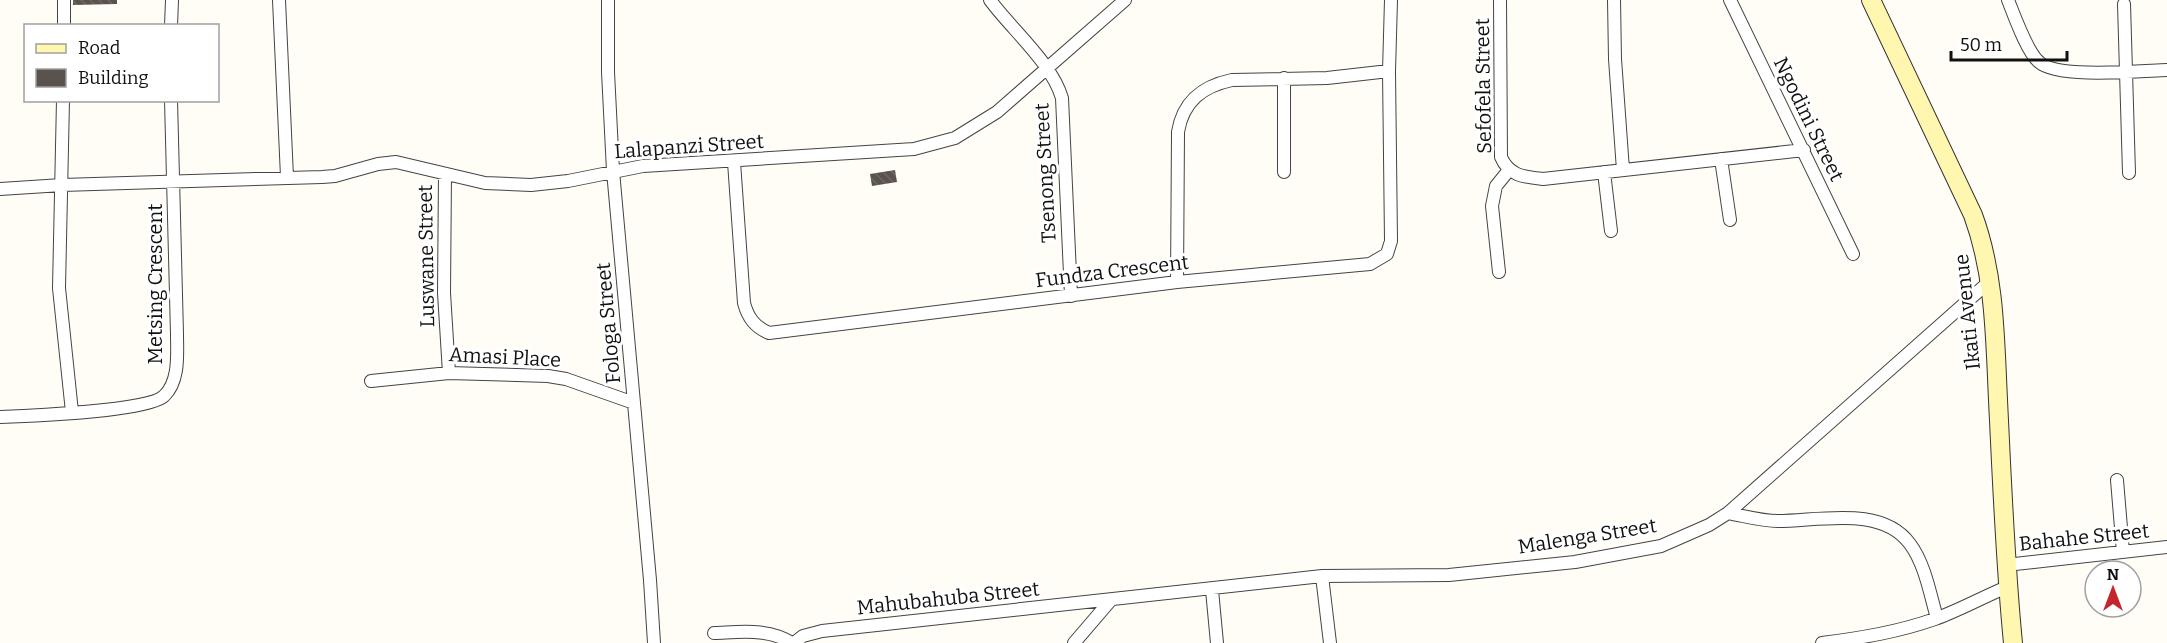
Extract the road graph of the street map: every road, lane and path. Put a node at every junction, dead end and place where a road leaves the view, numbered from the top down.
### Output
1 (64, 0) edge
2 (172, 0) edge
3 (279, 0) edge
4 (608, 0) edge
5 (990, 0) edge
6 (1125, 0) edge
7 (1391, 0) edge
8 (1500, 0) edge
9 (1614, 0) edge
10 (1730, 0) edge
11 (1871, 0) edge
12 (2008, 0) edge
13 (2124, 4) dead end
14 (64, 24) edge
15 (171, 24) edge
16 (1047, 69) junction
17 (2167, 70) edge
18 (1389, 71) junction
19 (2127, 72) junction
20 (1284, 78) junction
21 (63, 102) edge
22 (171, 102) edge
23 (1804, 150) junction
24 (1721, 159) junction
25 (734, 162) junction
26 (1509, 170) junction
27 (1623, 170) junction
28 (614, 171) junction
29 (1284, 172) dead end
30 (1604, 172) junction
31 (2129, 173) dead end
32 (445, 174) junction
33 (287, 177) junction
34 (174, 182) junction
35 (62, 185) junction
36 (0, 189) edge
37 (1730, 220) dead end
38 (1611, 231) dead end
39 (1853, 254) dead end
40 (1498, 272) dead end
41 (1990, 281) junction
42 (1177, 282) junction
43 (1071, 296) junction
44 (449, 373) junction
45 (371, 381) dead end
46 (634, 403) junction
47 (72, 412) junction
48 (0, 417) edge
49 (2117, 480) dead end
50 (1728, 513) junction
51 (2167, 547) edge
52 (2123, 552) junction
53 (2006, 565) junction
54 (1322, 576) junction
55 (2007, 587) junction
56 (1212, 590) junction
57 (1110, 601) junction
58 (1937, 618) junction
59 (714, 633) dead end
60 (654, 643) edge
61 (793, 643) edge
62 (1074, 643) edge
63 (1217, 643) edge
64 (1330, 643) edge
65 (1822, 643) edge
66 (2013, 643) edge

1 - 14 street
2 - 15 street
3 - 33 street
4 - 28 street, Fologa Street
5 - 16 street, Tsenong Street
6 - 16 street, Lalapanzi Street
7 - 18 street, Fundza Crescent
8 - 26 street, Sefofela Street
9 - 27 street
10 - 23 street, Ngodini Street
11 - 41 street, Ikati Avenue
12 - 19 street
13 - 19 street
16 - 25 street, Lalapanzi Street
16 - 43 street, Tsenong Street
17 - 19 street
18 - 20 street
18 - 42 street, Fundza Crescent
19 - 31 street
20 - 29 street
20 - 42 street
21 - 35 street
22 - 34 street
23 - 24 street, Sefofela Street
23 - 39 street, Ngodini Street
24 - 27 street, Sefofela Street
24 - 37 street
25 - 28 street, Lalapanzi Street
25 - 43 street, Fundza Crescent
26 - 30 street, Sefofela Street
26 - 40 street, Sefofela Street
27 - 30 street, Sefofela Street
28 - 32 street, Lalapanzi Street
28 - 46 street, Fologa Street
30 - 38 street
32 - 33 street, Lalapanzi Street
32 - 44 street, Luswane Street
33 - 34 street, Lalapanzi Street
34 - 35 street, Lalapanzi Street
34 - 47 street, Metsing Crescent
35 - 36 street, Lalapanzi Street
35 - 47 street
41 - 50 street, Malenga Street
41 - 53 street, Ikati Avenue
42 - 43 street, Fundza Crescent
44 - 45 street, Amasi Place
44 - 46 street, Amasi Place
46 - 60 street, Fologa Street
47 - 48 street, Metsing Crescent
49 - 52 street
50 - 54 street, Malenga Street
50 - 58 street
51 - 52 street, Bahahe Street
52 - 53 street, Bahahe Street
53 - 55 street, Ikati Avenue
54 - 56 street, Malenga Street
54 - 64 street
55 - 58 street
55 - 66 street, Ikati Avenue
56 - 57 street, Malenga Street
56 - 63 street
57 - 61 street, Mahubahuba Street
57 - 62 street
58 - 65 street
59 - 61 street, Mahubahuba Street

